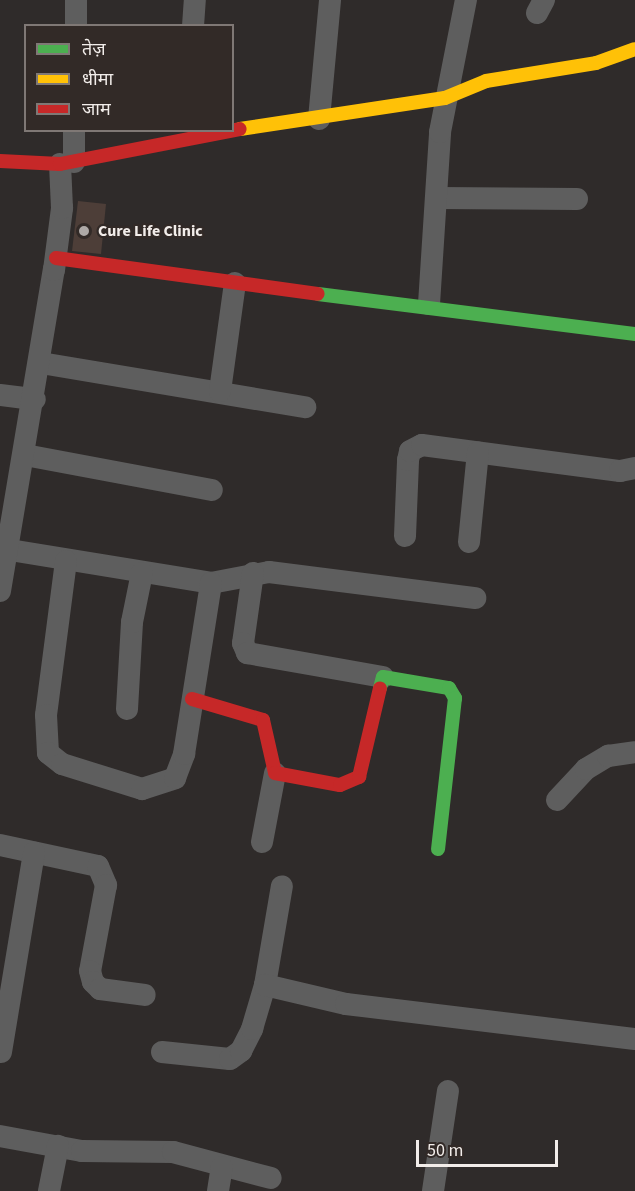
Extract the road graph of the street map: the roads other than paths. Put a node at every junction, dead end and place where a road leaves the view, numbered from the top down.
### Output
1 (76, 0) edge
2 (195, 0) edge
3 (330, 0) edge
4 (466, 0) edge
5 (76, 24) edge
6 (193, 24) edge
7 (635, 49) edge
8 (446, 98) junction
9 (319, 119) junction
10 (234, 129) edge
11 (74, 132) edge
12 (205, 132) edge
13 (187, 134) edge
14 (0, 161) edge
15 (67, 163) junction
16 (437, 198) junction
17 (577, 199) dead end
18 (56, 258) junction
19 (235, 283) junction
20 (429, 304) junction
21 (635, 334) edge
22 (41, 363) junction
23 (220, 391) junction
24 (0, 395) edge
25 (35, 399) junction
26 (305, 407) dead end
27 (478, 452) junction
28 (25, 455) junction
29 (635, 468) edge
30 (212, 490) dead end
31 (8, 523) edge
32 (405, 536) dead end
33 (469, 542) dead end
34 (10, 550) junction
35 (66, 561) junction
36 (142, 573) junction
37 (253, 573) junction
38 (211, 583) junction
39 (0, 591) edge
40 (475, 598) dead end
41 (383, 677) junction
42 (192, 699) junction
43 (127, 709) dead end
44 (635, 752) edge
45 (275, 773) junction
46 (557, 800) dead end
47 (262, 842) dead end
48 (0, 845) edge
49 (438, 849) dead end
50 (34, 853) junction
51 (282, 886) dead end
52 (265, 985) junction
53 (145, 995) dead end
54 (635, 1040) edge
55 (1, 1052) edge
56 (162, 1052) dead end
57 (448, 1091) dead end
58 (0, 1136) edge
59 (57, 1146) junction
60 (222, 1167) junction
61 (272, 1178) dead end
62 (49, 1191) edge
63 (218, 1191) edge
64 (433, 1191) edge

1 - 5 street
2 - 6 street
3 - 9 street
4 - 8 street
7 - 8 street
8 - 9 street
8 - 16 street
9 - 10 street
11 - 15 street
12 - 13 street
13 - 15 street
14 - 15 street
15 - 18 street
16 - 17 street
16 - 20 street
18 - 19 street
18 - 22 street
19 - 20 street
19 - 23 street
20 - 21 street
22 - 23 street
22 - 25 street
23 - 26 street
24 - 25 street
25 - 28 street
27 - 29 street
27 - 32 street
27 - 33 street
28 - 30 street
28 - 31 street
31 - 34 street
34 - 35 street
34 - 39 street
35 - 36 street
35 - 42 street
36 - 38 street
36 - 43 street
37 - 38 street
37 - 40 street
37 - 41 street
38 - 42 street
41 - 45 street
41 - 49 street
42 - 45 street
44 - 46 street
45 - 47 street
48 - 50 street
50 - 53 street
50 - 55 street
51 - 52 street
52 - 54 street
52 - 56 street
57 - 64 street
58 - 59 street
59 - 60 street
59 - 62 street
60 - 61 street
60 - 63 street

